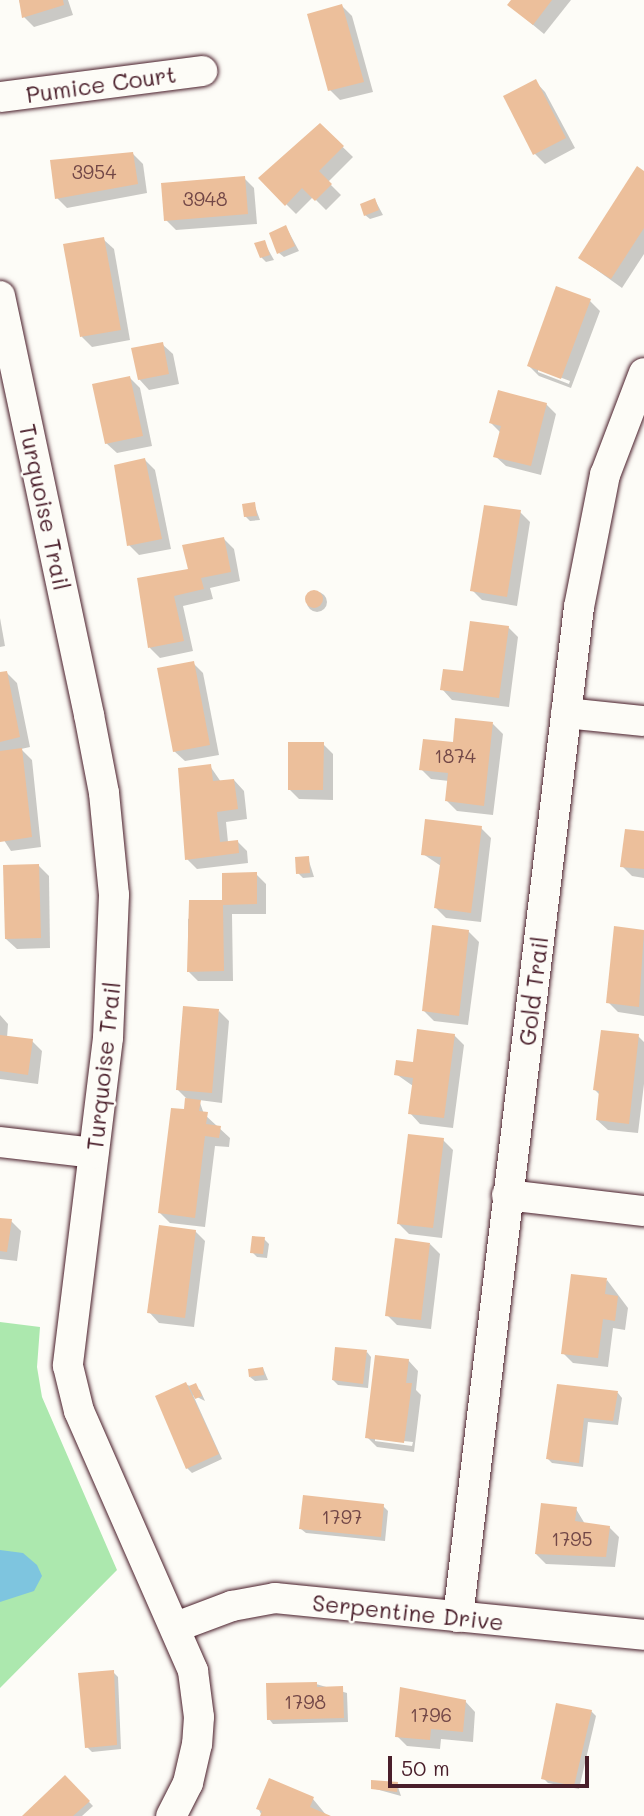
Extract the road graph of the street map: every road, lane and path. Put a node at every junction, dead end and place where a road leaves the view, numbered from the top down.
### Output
1 (202, 71) dead end
2 (0, 97) edge
3 (0, 296) edge
4 (644, 373) edge
5 (565, 713) junction
6 (644, 722) edge
7 (0, 1142) edge
8 (93, 1153) junction
9 (507, 1195) junction
10 (644, 1211) edge
11 (458, 1617) junction
12 (176, 1626) junction
13 (644, 1635) edge
14 (172, 1816) edge

1 - 2 street, Pumice Court
3 - 8 street, Turquoise Trail
4 - 5 street, Gold Trail
5 - 6 street
5 - 9 street, Gold Trail
7 - 8 street
8 - 12 street, Turquoise Trail
9 - 10 street
9 - 11 street, Gold Trail
11 - 12 street, Serpentine Drive
11 - 13 street, Serpentine Drive
12 - 14 street, Turquoise Trail

